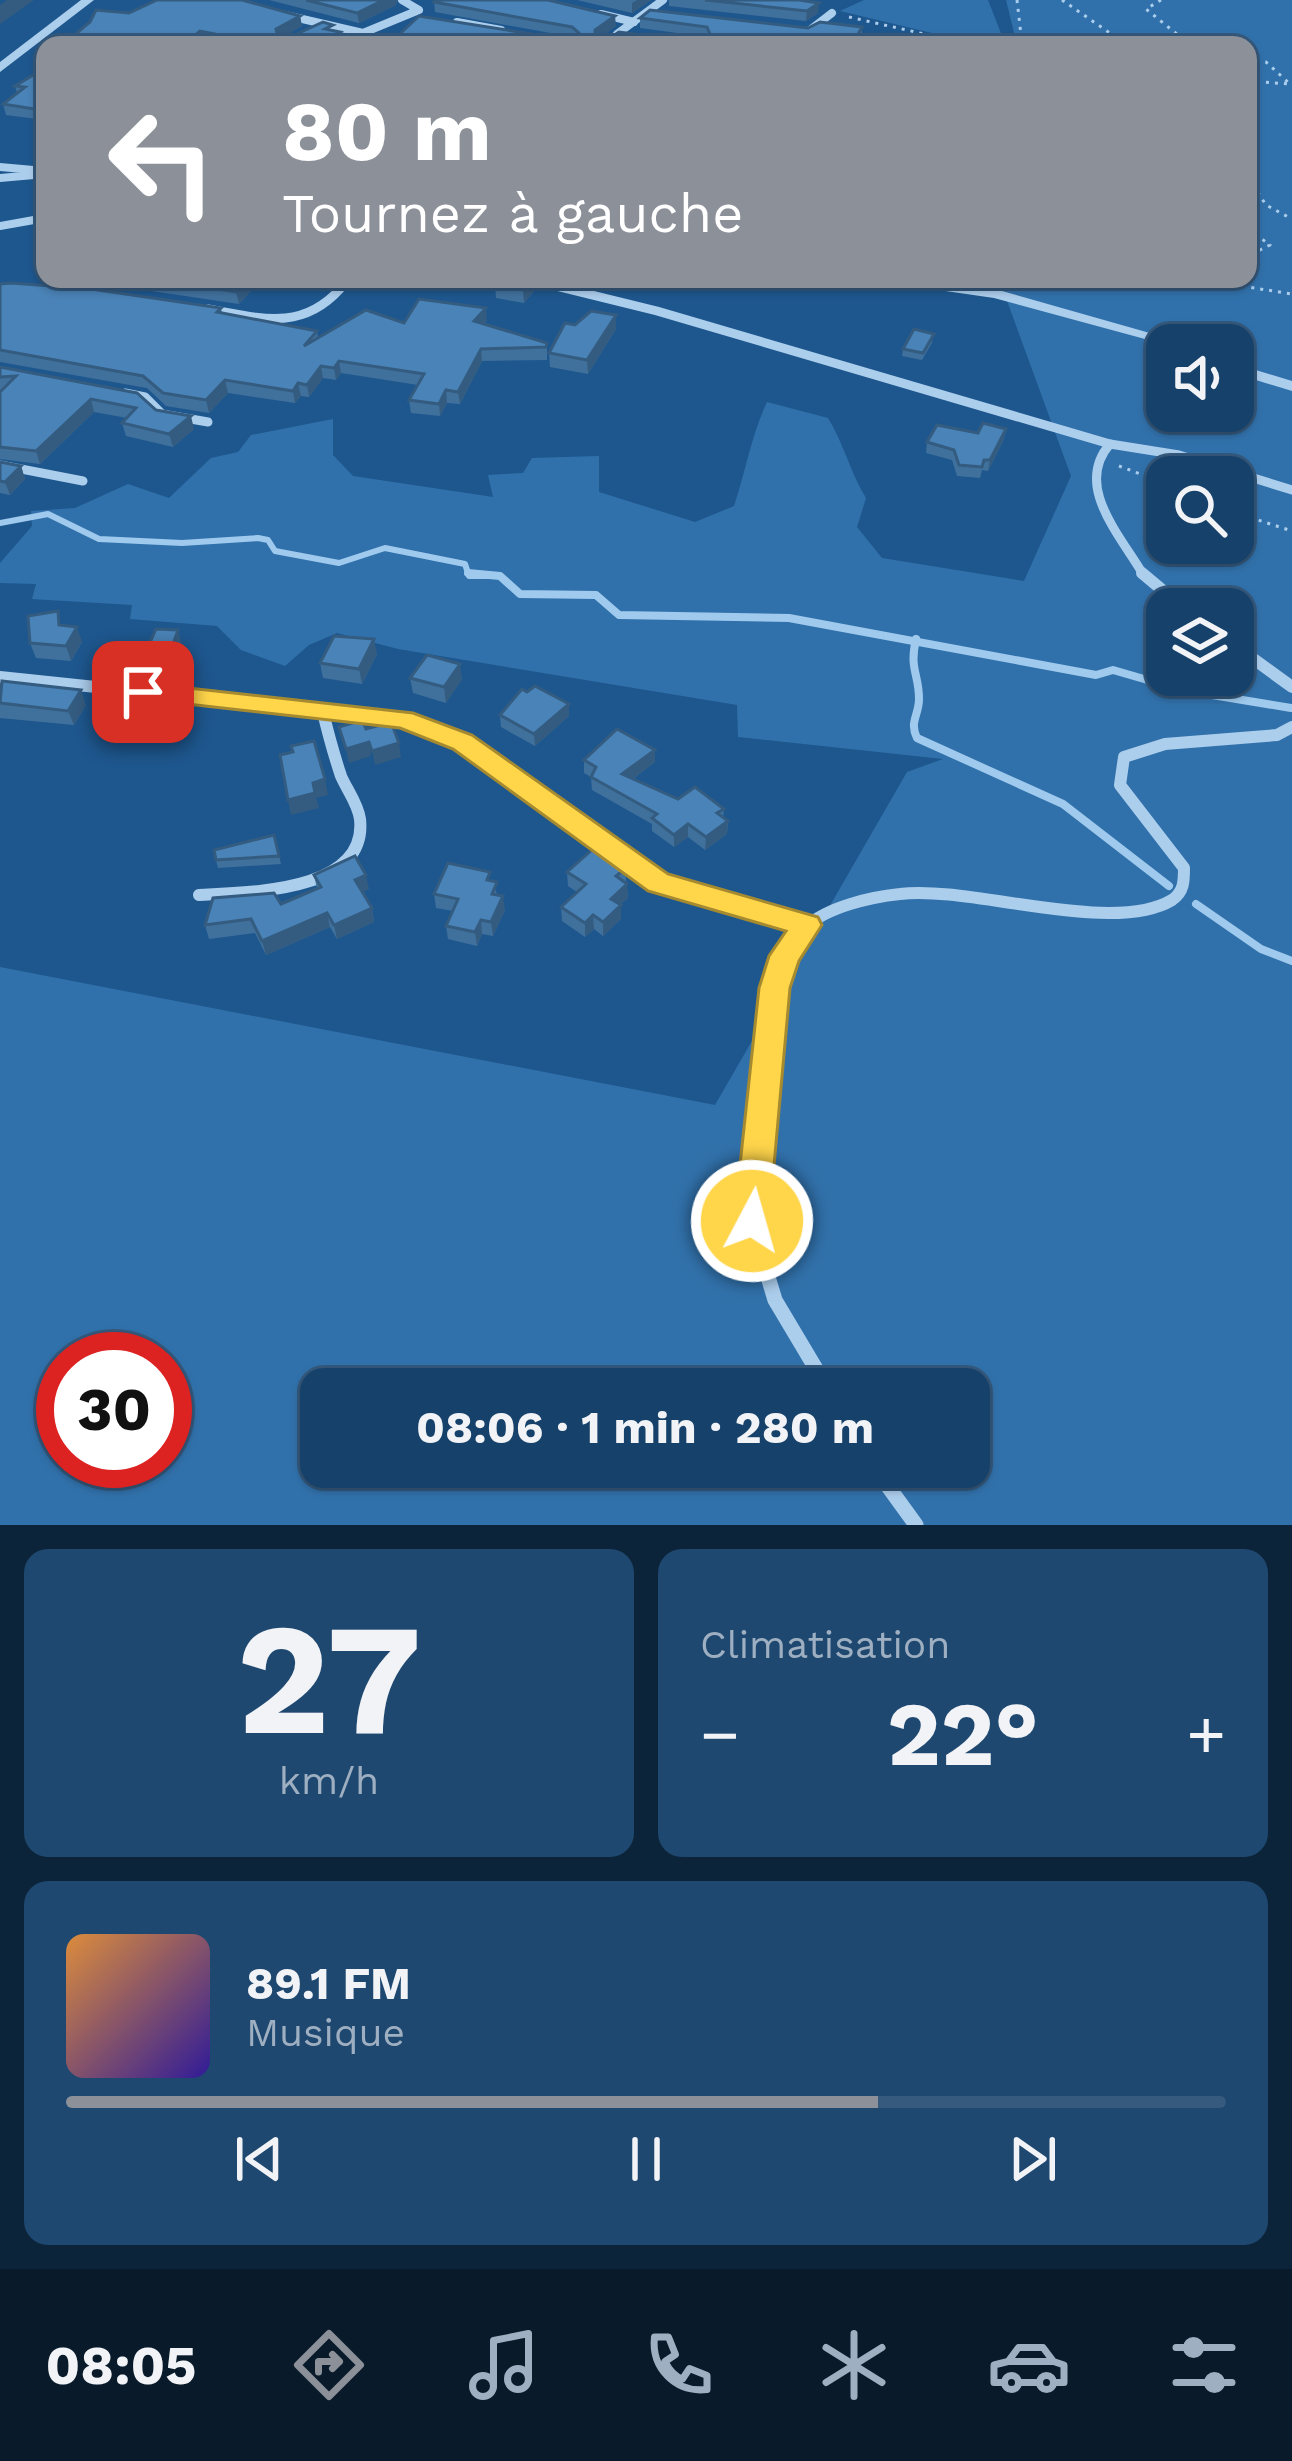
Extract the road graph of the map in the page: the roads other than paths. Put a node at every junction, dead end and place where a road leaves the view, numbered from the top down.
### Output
1 (68, 0) edge
2 (88, 0) edge
3 (402, 0) edge
4 (662, 0) edge
5 (268, 10) edge
6 (648, 11) junction
7 (597, 13) edge
8 (832, 13) road end
9 (667, 14) edge
10 (408, 15) junction
11 (427, 18) edge
12 (446, 21) edge
13 (634, 22) junction
14 (319, 26) junction
15 (808, 30) edge
16 (506, 31) edge
17 (304, 34) edge
18 (617, 34) junction
19 (41, 36) edge
20 (614, 36) edge
21 (631, 36) edge
22 (36, 40) edge
23 (0, 57) edge
24 (0, 68) edge
25 (0, 167) edge
26 (36, 171) edge
27 (36, 173) edge
28 (0, 178) edge
29 (36, 220) edge
30 (0, 226) edge
31 (111, 288) edge
32 (563, 288) edge
33 (952, 288) edge
34 (340, 289) dead end
35 (86, 293) edge
36 (106, 293) junction
37 (127, 296) edge
38 (191, 306) edge
39 (1146, 335) edge
40 (1254, 374) edge
41 (1292, 386) edge
42 (104, 389) edge
43 (208, 422) dead end
44 (1110, 444) junction
45 (0, 465) edge
46 (83, 481) dead end
47 (1292, 490) edge
48 (1157, 588) edge
49 (1254, 659) edge
50 (0, 677) edge
51 (1292, 687) edge
52 (323, 712) junction
53 (1292, 728) edge
54 (199, 895) dead end
55 (807, 925) junction
56 (815, 1368) edge
57 (889, 1488) edge
58 (916, 1525) edge

1 - 23 street
2 - 19 street
3 - 10 street
4 - 6 street
5 - 14 street
6 - 9 street
6 - 13 street
7 - 13 street
8 - 15 street
10 - 11 street
10 - 14 street
12 - 16 street
13 - 18 street
14 - 17 street
18 - 20 street
18 - 21 street
22 - 24 street
25 - 26 street
27 - 28 street
29 - 30 street
31 - 36 street
32 - 44 street
33 - 39 street
34 - 38 street
35 - 36 street
36 - 37 street
40 - 41 street
42 - 43 street
44 - 47 street
44 - 48 street
45 - 46 street
49 - 51 street
50 - 52 street
52 - 54 street
52 - 55 street
53 - 55 street
55 - 56 street
57 - 58 street

